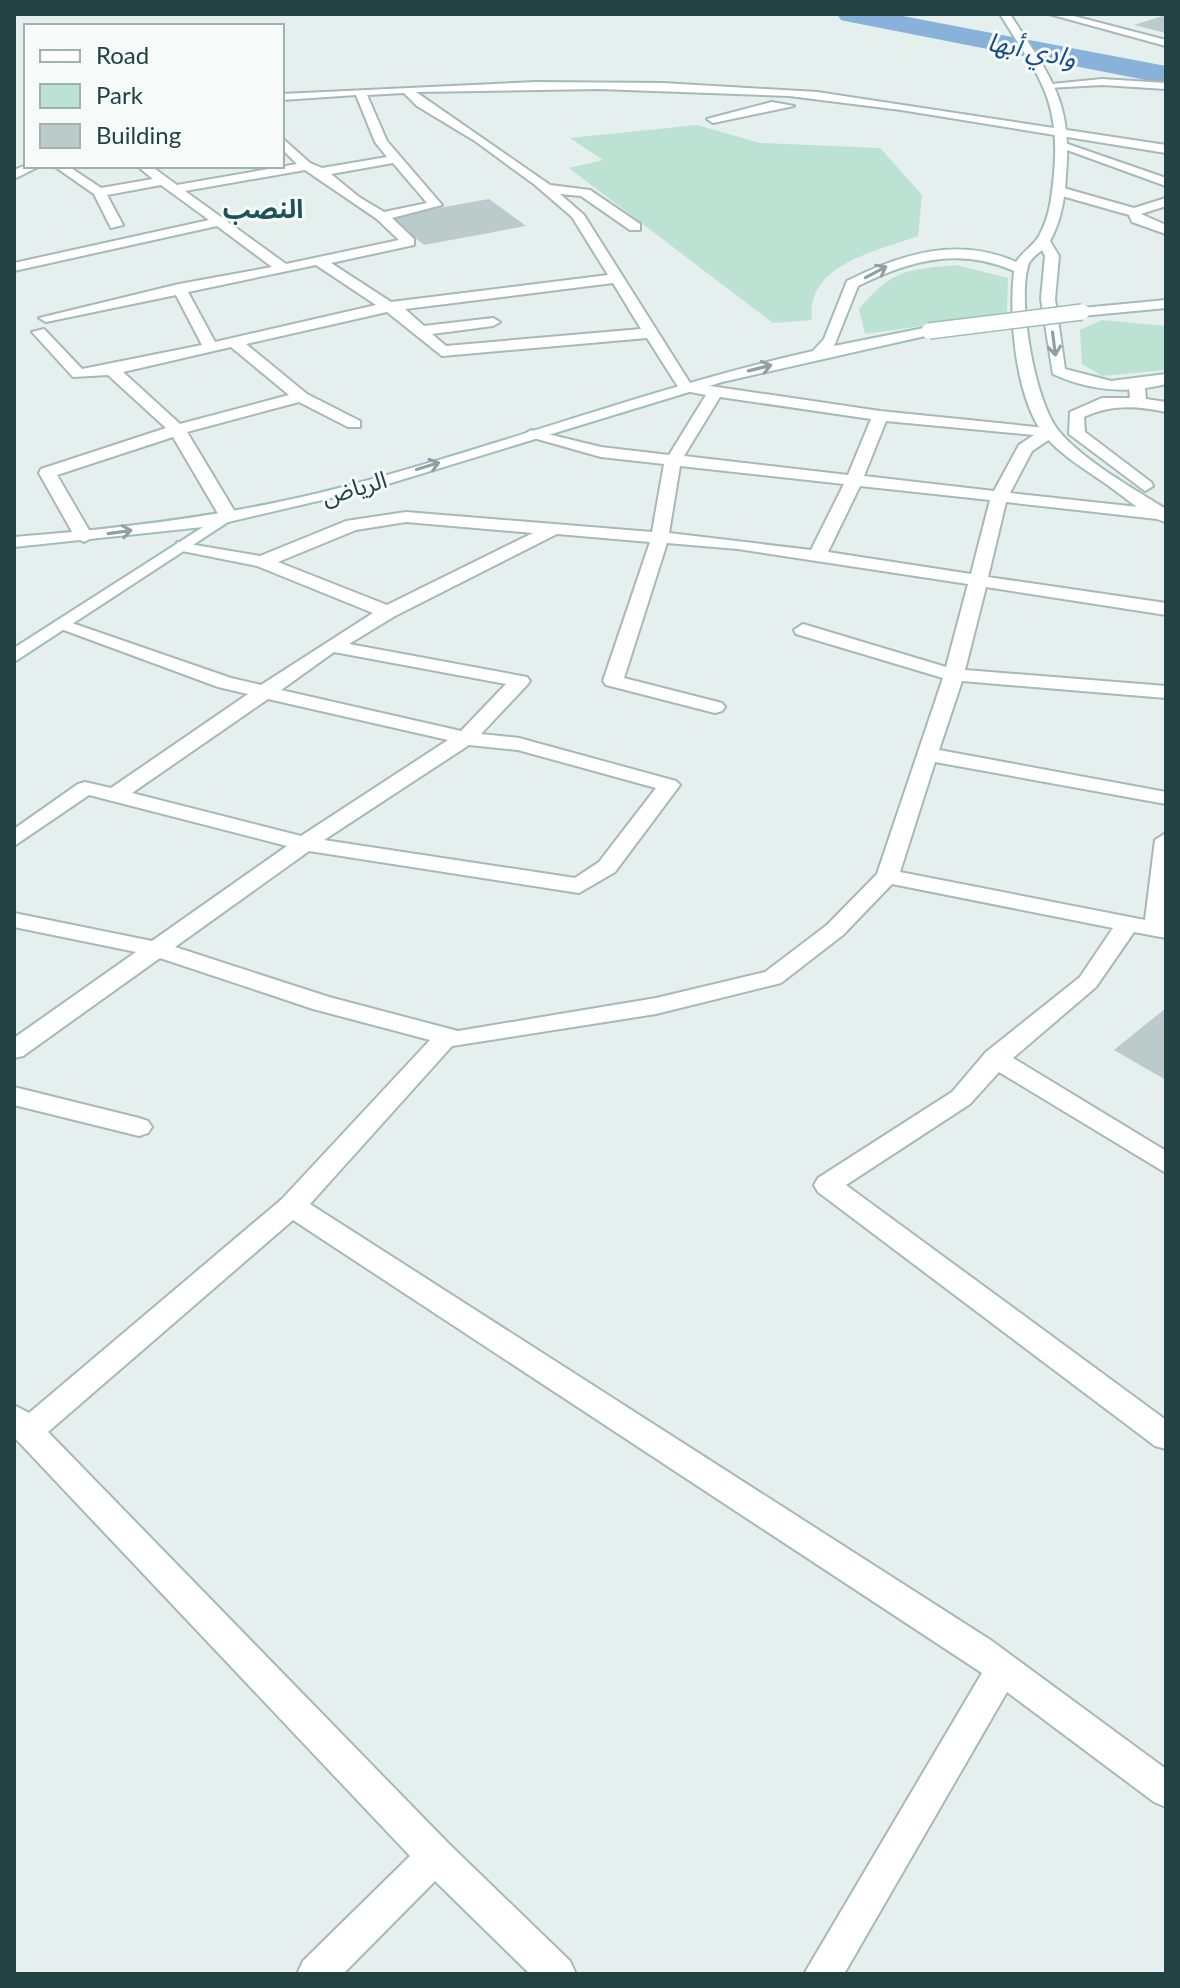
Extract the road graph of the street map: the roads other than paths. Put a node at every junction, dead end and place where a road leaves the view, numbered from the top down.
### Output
1 (1054, 14) edge
2 (1007, 17) edge
3 (1166, 43) edge
4 (1048, 85) junction
5 (1166, 86) edge
6 (641, 87) junction
7 (725, 89) junction
8 (409, 91) junction
9 (360, 92) junction
10 (284, 97) edge
11 (584, 100) dead end
12 (796, 108) dead end
13 (751, 109) junction
14 (713, 119) dead end
15 (1060, 137) junction
16 (284, 144) edge
17 (1166, 149) edge
18 (396, 159) junction
19 (306, 166) junction
20 (63, 168) edge
21 (146, 168) edge
22 (321, 172) junction
23 (1166, 182) edge
24 (168, 185) junction
25 (546, 188) junction
26 (1060, 191) junction
27 (99, 192) junction
28 (1166, 202) edge
29 (1134, 212) junction
30 (382, 216) junction
31 (219, 222) junction
32 (116, 225) dead end
33 (635, 227) dead end
34 (1166, 230) edge
35 (1043, 241) junction
36 (319, 261) junction
37 (14, 267) edge
38 (283, 268) junction
39 (1021, 269) junction
40 (618, 278) junction
41 (179, 288) junction
42 (481, 294) junction
43 (1166, 304) edge
44 (388, 307) junction
45 (493, 322) junction
46 (421, 331) junction
47 (649, 333) junction
48 (234, 342) junction
49 (502, 346) junction
50 (210, 347) junction
51 (818, 354) junction
52 (112, 370) junction
53 (1166, 379) edge
54 (685, 387) junction
55 (717, 389) junction
56 (1138, 394) junction
57 (301, 397) junction
58 (1166, 407) edge
59 (880, 416) junction
60 (354, 424) dead end
61 (177, 430) junction
62 (1050, 432) junction
63 (531, 435) junction
64 (673, 461) junction
65 (854, 481) junction
66 (1166, 484) edge
67 (1139, 490) junction
68 (999, 498) junction
69 (1164, 515) edge
70 (229, 517) junction
71 (553, 529) junction
72 (84, 537) junction
73 (660, 537) junction
74 (14, 542) edge
75 (183, 546) junction
76 (817, 556) junction
77 (262, 562) junction
78 (977, 582) junction
79 (1166, 609) edge
80 (388, 612) junction
81 (62, 626) junction
82 (803, 630) dead end
83 (331, 646) junction
84 (14, 656) edge
85 (954, 675) junction
86 (1166, 692) edge
87 (265, 693) junction
88 (715, 707) dead end
89 (465, 738) junction
90 (925, 754) junction
91 (114, 796) junction
92 (1166, 798) edge
93 (14, 839) edge
94 (1166, 840) edge
95 (305, 844) junction
96 (887, 876) junction
97 (14, 920) edge
98 (1126, 926) junction
99 (1161, 930) edge
100 (157, 949) junction
101 (447, 1036) junction
102 (14, 1050) edge
103 (995, 1058) junction
104 (14, 1096) edge
105 (139, 1127) dead end
106 (1166, 1163) edge
107 (292, 1206) junction
108 (21, 1424) edge
109 (1166, 1437) edge
110 (1002, 1669) junction
111 (1166, 1790) edge
112 (435, 1856) junction
113 (316, 1974) edge
114 (557, 1974) edge
115 (823, 1974) edge

1 - 3 street
2 - 4 street
4 - 5 street
4 - 15 street
6 - 7 street
6 - 8 street
6 - 11 street
7 - 13 street
7 - 15 street
8 - 9 street
8 - 25 street
9 - 10 street
9 - 18 street
12 - 13 street
13 - 14 street
15 - 17 street
15 - 23 street
15 - 26 street
16 - 19 street
18 - 22 street
18 - 30 street
19 - 22 street
19 - 24 street
20 - 27 street
21 - 24 street
22 - 30 street
24 - 27 street
24 - 31 street
25 - 33 street
25 - 40 street
26 - 29 street
26 - 35 street
27 - 32 street
28 - 29 street
29 - 34 street
30 - 36 street
31 - 37 street
31 - 38 street
35 - 39 street
35 -> 56 street
36 - 38 street
36 - 44 street
38 - 41 street
51 -> 39 street
39 - 62 street
40 - 42 street
40 - 47 street
41 - 50 street
41 - 52 street
42 - 44 street
42 - 45 street
43 - 51 street, الرياض, bridge
44 - 46 street
44 - 48 street
45 - 46 street
45 - 49 street
46 - 49 street
47 - 49 street
47 - 54 street
48 - 50 street
48 - 57 street
50 - 52 street
54 -> 51 street, الرياض
52 - 61 street
53 - 56 street
54 - 55 street
54 - 63 street, الرياض
55 - 59 street
55 - 64 street
56 - 58 street
56 - 67 street
57 - 60 street
57 - 61 street
59 - 62 street
59 - 65 street
61 - 70 street
61 - 72 street
62 - 67 street
62 - 68 street
63 - 64 street
70 -> 63 street, الرياض
64 - 65 street
64 - 73 street
65 - 68 street
65 - 76 street
66 - 67 street
67 - 69 street
68 - 69 street
68 - 78 street
72 -> 70 street, الرياض
70 - 75 street
71 - 73 street
71 - 77 street
71 - 80 street
72 - 74 street, الرياض
73 - 76 street
73 - 88 street
75 - 77 street
75 - 81 street
76 - 78 street
77 - 80 street
78 - 79 street
78 - 85 street
80 - 83 street
81 - 84 street
81 - 87 street
82 - 85 street
83 - 87 street
83 - 89 street
85 - 86 street
85 - 90 street
87 - 89 street
87 - 91 street
89 - 95 street
89 - 95 street
90 - 92 street
90 - 96 street
91 - 93 street
91 - 95 street
94 - 99 street
95 - 100 street
96 - 98 street
96 - 101 street
97 - 100 street
98 - 99 street
98 - 103 street
100 - 101 street
100 - 102 street
101 - 107 street
103 - 106 street
103 - 109 street
104 - 105 street
107 - 108 street
107 - 110 street
108 - 112 street
110 - 111 street
110 - 115 street
112 - 113 street
112 - 114 street

